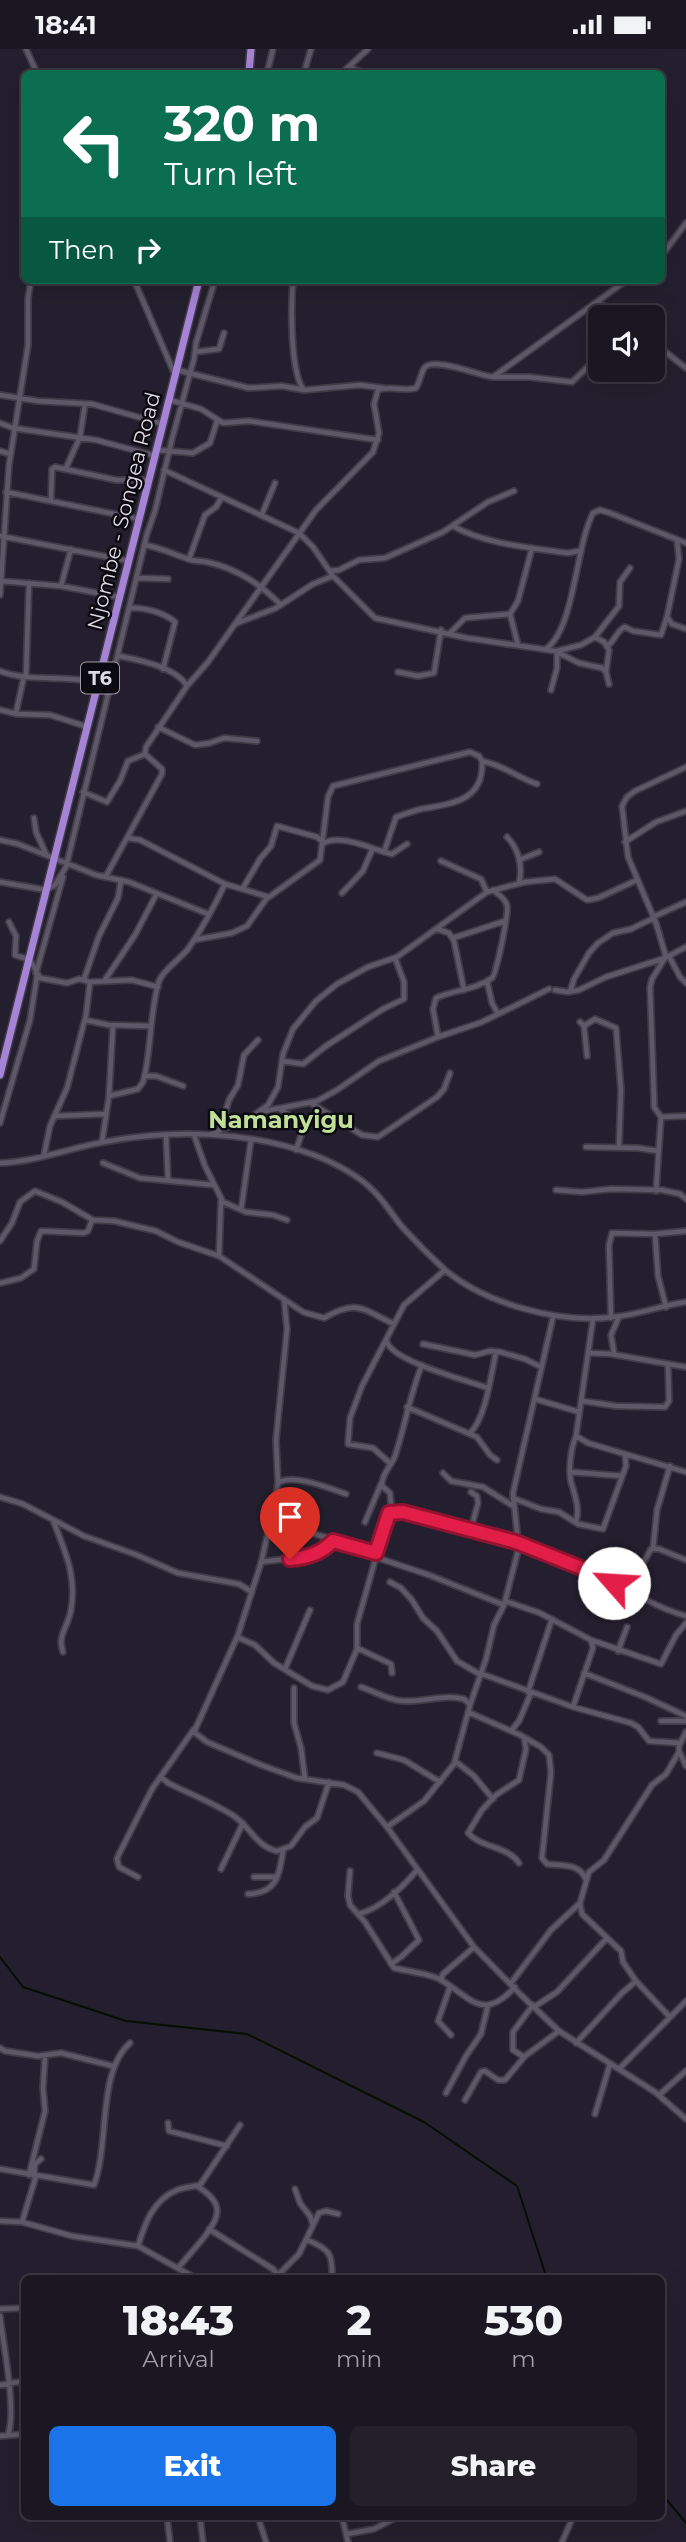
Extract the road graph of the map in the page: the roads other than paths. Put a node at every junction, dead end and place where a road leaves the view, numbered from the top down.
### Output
1 (26, 49) edge
2 (251, 49) edge
3 (274, 49) edge
4 (311, 49) edge
5 (368, 49) edge
6 (349, 68) junction
7 (36, 70) edge
8 (249, 70) edge
9 (268, 70) edge
10 (305, 70) edge
11 (346, 70) edge
12 (355, 70) edge
13 (686, 224) edge
14 (665, 251) edge
15 (30, 284) edge
16 (136, 284) edge
17 (198, 284) edge
18 (214, 284) edge
19 (293, 284) edge
20 (621, 284) edge
21 (595, 303) junction
22 (602, 305) edge
23 (225, 333) dead end
24 (665, 351) edge
25 (195, 352) junction
26 (588, 367) edge
27 (686, 368) edge
28 (176, 373) junction
29 (190, 374) junction
30 (491, 377) junction
31 (371, 386) junction
32 (384, 388) junction
33 (304, 390) junction
34 (0, 395) edge
35 (375, 395) junction
36 (20, 399) junction
37 (170, 400) junction
38 (182, 403) junction
39 (85, 404) junction
40 (216, 421) junction
41 (0, 423) edge
42 (163, 424) junction
43 (13, 428) junction
44 (80, 437) junction
45 (378, 440) junction
46 (0, 451) edge
47 (169, 451) junction
48 (156, 453) junction
49 (10, 454) junction
50 (66, 468) junction
51 (164, 470) junction
52 (150, 479) junction
53 (275, 483) dead end
54 (514, 491) dead end
55 (4, 495) edge
56 (222, 497) junction
57 (51, 500) junction
58 (262, 515) junction
59 (140, 519) junction
60 (453, 526) junction
61 (299, 533) junction
62 (2, 536) edge
63 (677, 540) junction
64 (686, 544) edge
65 (145, 545) junction
66 (532, 548) junction
67 (71, 549) junction
68 (679, 550) junction
69 (579, 551) junction
70 (189, 559) junction
71 (130, 561) junction
72 (630, 568) dead end
73 (332, 573) junction
74 (137, 578) junction
75 (169, 579) dead end
76 (1, 581) edge
77 (29, 583) junction
78 (261, 585) junction
79 (61, 586) junction
80 (0, 595) edge
81 (120, 597) junction
82 (281, 605) junction
83 (130, 608) junction
84 (510, 614) junction
85 (667, 617) junction
86 (234, 624) junction
87 (686, 629) edge
88 (441, 630) junction
89 (450, 632) junction
90 (595, 637) junction
91 (518, 645) junction
92 (607, 646) junction
93 (546, 649) junction
94 (556, 651) junction
95 (118, 656) junction
96 (163, 669) junction
97 (0, 671) edge
98 (398, 672) dead end
99 (606, 672) junction
100 (25, 676) junction
101 (99, 684) junction
102 (608, 684) dead end
103 (187, 686) junction
104 (551, 690) dead end
105 (0, 710) edge
106 (16, 713) junction
107 (88, 727) junction
108 (158, 727) junction
109 (257, 741) dead end
110 (145, 754) junction
111 (481, 761) junction
112 (686, 767) edge
113 (537, 784) dead end
114 (83, 792) junction
115 (686, 811) edge
116 (34, 818) dead end
117 (507, 837) dead end
118 (128, 838) junction
119 (0, 840) edge
120 (625, 842) junction
121 (324, 843) junction
122 (407, 844) dead end
123 (372, 850) junction
124 (384, 852) junction
125 (539, 852) dead end
126 (46, 855) junction
127 (55, 858) junction
128 (519, 860) junction
129 (441, 861) dead end
130 (65, 869) junction
131 (106, 876) junction
132 (50, 879) junction
133 (121, 880) junction
134 (637, 880) junction
135 (0, 882) edge
136 (519, 883) junction
137 (225, 884) junction
138 (243, 888) junction
139 (46, 890) junction
140 (490, 891) junction
141 (342, 893) dead end
142 (156, 895) junction
143 (268, 897) junction
144 (686, 902) edge
145 (208, 914) junction
146 (654, 917) junction
147 (506, 921) junction
148 (9, 922) dead end
149 (437, 929) junction
150 (453, 938) junction
151 (194, 940) junction
152 (686, 947) edge
153 (667, 957) junction
154 (395, 958) junction
155 (30, 960) junction
156 (37, 975) junction
157 (84, 979) junction
158 (105, 981) junction
159 (487, 981) junction
160 (90, 982) junction
161 (686, 983) edge
162 (159, 987) junction
163 (464, 990) junction
164 (570, 992) junction
165 (498, 1014) junction
166 (85, 1020) junction
167 (113, 1025) junction
168 (150, 1026) junction
169 (0, 1037) edge
170 (438, 1037) junction
171 (258, 1040) dead end
172 (9, 1042) junction
173 (587, 1056) dead end
174 (282, 1061) junction
175 (450, 1073) dead end
176 (0, 1075) edge
177 (145, 1076) junction
178 (183, 1086) dead end
179 (109, 1097) junction
180 (311, 1103) junction
181 (279, 1109) junction
182 (259, 1112) junction
183 (106, 1114) junction
184 (55, 1116) junction
185 (686, 1116) edge
186 (661, 1117) junction
187 (0, 1123) edge
188 (220, 1130) junction
189 (166, 1135) junction
190 (194, 1135) junction
191 (206, 1135) junction
192 (251, 1140) junction
193 (102, 1142) junction
194 (586, 1147) dead end
195 (620, 1147) junction
196 (296, 1150) junction
197 (658, 1151) junction
198 (44, 1155) junction
199 (0, 1163) edge
200 (103, 1163) dead end
201 (168, 1181) junction
202 (214, 1185) junction
203 (556, 1190) dead end
204 (656, 1191) junction
205 (221, 1199) junction
206 (686, 1199) edge
207 (241, 1210) junction
208 (92, 1220) junction
209 (287, 1220) dead end
210 (686, 1231) edge
211 (655, 1234) junction
212 (0, 1241) edge
213 (219, 1256) junction
214 (445, 1270) junction
215 (0, 1283) edge
216 (284, 1299) junction
217 (686, 1302) edge
218 (666, 1307) junction
219 (553, 1317) junction
220 (619, 1317) junction
221 (611, 1318) junction
222 (593, 1319) junction
223 (394, 1324) junction
224 (387, 1342) junction
225 (423, 1344) dead end
226 (496, 1352) junction
227 (589, 1353) junction
228 (615, 1354) junction
229 (668, 1364) junction
230 (422, 1365) junction
231 (541, 1367) junction
232 (686, 1367) edge
233 (488, 1388) junction
234 (535, 1399) junction
235 (583, 1401) junction
236 (408, 1407) junction
237 (579, 1412) junction
238 (469, 1434) junction
239 (576, 1436) junction
240 (625, 1454) junction
241 (497, 1460) dead end
242 (391, 1464) junction
243 (670, 1466) junction
244 (571, 1472) junction
245 (686, 1472) edge
246 (443, 1473) dead end
247 (622, 1476) junction
248 (278, 1483) junction
249 (381, 1484) junction
250 (471, 1492) dead end
251 (346, 1493) dead end
252 (0, 1497) edge
253 (513, 1498) junction
254 (513, 1506) junction
255 (389, 1513) junction
256 (53, 1519) junction
257 (365, 1522) dead end
258 (576, 1522) junction
259 (270, 1524) junction
260 (471, 1529) junction
261 (333, 1541) junction
262 (519, 1543) junction
263 (653, 1549) junction
264 (375, 1555) junction
265 (686, 1560) edge
266 (261, 1562) junction
267 (390, 1582) dead end
268 (628, 1586) junction
269 (252, 1592) junction
270 (504, 1603) junction
271 (310, 1610) dead end
272 (686, 1616) edge
273 (552, 1619) junction
274 (686, 1623) edge
275 (627, 1627) dead end
276 (237, 1637) junction
277 (591, 1640) junction
278 (357, 1648) junction
279 (618, 1651) junction
280 (63, 1652) dead end
281 (285, 1669) junction
282 (583, 1673) junction
283 (392, 1674) dead end
284 (481, 1675) junction
285 (361, 1687) dead end
286 (294, 1688) dead end
287 (529, 1693) junction
288 (470, 1705) junction
289 (573, 1707) junction
290 (468, 1712) junction
291 (686, 1718) edge
292 (661, 1721) dead end
293 (194, 1728) junction
294 (511, 1731) junction
295 (686, 1732) edge
296 (524, 1737) junction
297 (681, 1743) junction
298 (679, 1752) junction
299 (377, 1753) dead end
300 (455, 1761) junction
301 (686, 1766) edge
302 (161, 1777) junction
303 (305, 1779) junction
304 (330, 1782) junction
305 (440, 1782) junction
306 (493, 1798) junction
307 (243, 1823) junction
308 (387, 1827) junction
309 (283, 1850) junction
310 (519, 1863) dead end
311 (221, 1869) dead end
312 (417, 1870) junction
313 (351, 1871) dead end
314 (138, 1877) dead end
315 (254, 1877) dead end
316 (276, 1877) junction
317 (587, 1881) junction
318 (394, 1892) junction
319 (248, 1893) dead end
320 (580, 1903) junction
321 (359, 1914) junction
322 (607, 1938) junction
323 (474, 1947) junction
324 (391, 1964) junction
325 (442, 1980) junction
326 (636, 1981) junction
327 (513, 1985) junction
328 (450, 1987) junction
329 (686, 2001) edge
330 (488, 2005) junction
331 (533, 2006) junction
332 (669, 2016) junction
333 (559, 2031) junction
334 (451, 2035) dead end
335 (130, 2043) dead end
336 (576, 2043) junction
337 (0, 2048) edge
338 (45, 2056) junction
339 (524, 2057) junction
340 (610, 2064) junction
341 (113, 2066) junction
342 (619, 2069) junction
343 (686, 2071) edge
344 (446, 2094) dead end
345 (659, 2095) junction
346 (465, 2100) dead end
347 (595, 2114) dead end
348 (686, 2119) edge
349 (168, 2123) dead end
350 (240, 2125) dead end
351 (227, 2146) junction
352 (41, 2159) dead end
353 (0, 2169) edge
354 (33, 2176) junction
355 (197, 2186) junction
356 (295, 2189) dead end
357 (338, 2214) dead end
358 (0, 2221) edge
359 (22, 2221) junction
360 (313, 2225) junction
361 (209, 2229) junction
362 (307, 2240) junction
363 (138, 2246) junction
364 (178, 2267) junction
365 (191, 2275) edge
366 (279, 2275) edge
367 (281, 2275) edge
368 (332, 2275) edge
369 (21, 2308) edge
370 (0, 2309) edge
371 (0, 2316) edge
372 (3, 2368) edge
373 (21, 2382) edge
374 (8, 2384) junction
375 (0, 2385) edge
376 (21, 2434) edge
377 (8, 2435) junction
378 (0, 2436) edge
379 (167, 2520) edge
380 (200, 2520) edge
381 (259, 2520) edge
382 (343, 2520) edge
383 (391, 2520) edge
384 (572, 2520) edge
385 (347, 2534) junction
386 (170, 2542) edge
387 (204, 2542) edge
388 (266, 2542) edge
389 (348, 2542) edge
390 (562, 2542) edge

1 - 7 street
2 - 8 highway
3 - 9 street
4 - 10 street
5 - 6 street
6 - 11 street
6 - 12 street
13 - 14 street
15 - 36 street
16 - 28 street
17 - 28 highway, Njombe - Songea Road / T6
18 - 25 street
19 - 33 street
20 - 21 street
21 - 22 street
21 - 30 street
23 - 25 street
24 - 27 street
25 - 29 street
26 - 30 street
28 - 29 street
28 - 37 highway, Njombe - Songea Road / T6
29 - 33 street
29 - 38 street
30 - 32 street
31 - 32 street
31 - 33 street
31 - 35 street
32 - 35 street
34 - 36 street
35 - 45 street
36 - 39 street
36 - 43 street
37 - 38 street
37 - 42 highway, Njombe - Songea Road / T6
38 - 40 street
38 - 47 street
39 - 42 street
39 - 44 street
40 - 45 street
40 - 47 street
41 - 43 street
42 - 48 highway, Njombe - Songea Road / T6
43 - 44 street
43 - 49 street
44 - 48 street
44 - 50 street
45 - 61 street
46 - 49 street
47 - 48 street
47 - 51 street
48 - 52 highway, Njombe - Songea Road / T6
49 - 55 street
50 - 52 street
50 - 57 street
51 - 56 street
51 - 65 street
52 - 59 highway, Njombe - Songea Road / T6
53 - 58 street
54 - 60 street
55 - 57 street
55 - 62 street
56 - 58 street
56 - 70 street
57 - 59 street
58 - 61 street
59 - 71 highway, Njombe - Songea Road / T6
60 - 66 street
60 - 73 street
61 - 73 street
61 - 78 street
62 - 67 street
62 - 76 street
63 - 64 street
63 - 68 street
63 - 69 street
64 - 68 street
65 - 70 street
65 - 74 street
66 - 69 street
66 - 84 street
67 - 71 street
67 - 79 street
68 - 85 street
69 - 93 street
70 - 78 street
71 - 81 highway, Njombe - Songea Road / T6
72 - 90 street
73 - 82 street
73 - 88 street
74 - 75 street
74 - 83 street
76 - 77 street
76 - 80 street
77 - 79 street
77 - 100 street
78 - 82 street
78 - 86 street
79 - 81 street
81 - 101 highway, Njombe - Songea Road / T6
82 - 86 street
83 - 95 street
83 - 96 street
84 - 89 street
84 - 91 street
85 - 87 street
85 - 92 street
86 - 103 street
88 - 89 street
88 - 98 street
89 - 91 street
90 - 92 street
90 - 94 street
91 - 93 street
92 - 99 street
93 - 94 street
94 - 99 street
94 - 104 street
95 - 96 street
95 - 114 street
96 - 103 street
97 - 100 street
99 - 102 street
100 - 101 street
100 - 106 street
101 - 107 highway, Njombe - Songea Road / T6
103 - 108 street
105 - 106 street
106 - 107 street
107 - 127 highway, Njombe - Songea Road / T6
108 - 109 street
108 - 110 street
110 - 114 street
110 - 118 street
111 - 113 street
111 - 121 street
111 - 124 street
112 - 120 street
114 - 130 street
115 - 120 street
116 - 126 street
117 - 128 street
118 - 131 street
118 - 137 street
119 - 126 street
120 - 134 street
121 - 123 street
121 - 138 street
121 - 143 street
122 - 124 street
123 - 124 street
123 - 141 street
125 - 128 street
126 - 127 street
127 - 130 street
127 - 132 highway, Njombe - Songea Road / T6
128 - 136 street
129 - 140 street
130 - 131 street
130 - 132 street
130 - 139 street
130 - 156 street
131 - 133 street
132 - 139 highway, Njombe - Songea Road / T6
133 - 142 street
133 - 157 street
134 - 136 street
134 - 146 street
135 - 139 street
136 - 140 street
137 - 138 street
137 - 145 street
138 - 143 street
139 - 155 highway, Njombe - Songea Road / T6
140 - 147 street
140 - 149 street
142 - 145 street
142 - 158 street
143 - 151 street
144 - 146 street
145 - 151 street
146 - 153 street
146 - 164 street
147 - 150 street
147 - 159 street
148 - 155 street
149 - 150 street
149 - 154 street
150 - 163 street
151 - 162 street
152 - 153 street
153 - 161 street
153 - 164 street
153 - 186 street
154 - 174 street
154 - 174 street
155 - 156 street
155 - 172 highway, Njombe - Songea Road / T6
156 - 157 street
156 - 187 street
157 - 160 street
158 - 160 street
158 - 162 street
159 - 163 street
159 - 165 street
160 - 166 street
162 - 168 street
163 - 170 street
164 - 165 street
165 - 170 street
166 - 167 street
166 - 184 street
167 - 168 street
167 - 179 street
168 - 177 street
169 - 172 street
170 - 180 street
171 - 188 street
172 - 176 highway, Njombe - Songea Road / T6
173 - 195 street
174 - 182 street
175 - 180 street
177 - 178 street
177 - 179 street
179 - 183 street
180 - 181 street
181 - 182 street
181 - 196 street
182 - 188 street
183 - 184 street
183 - 193 street
184 - 198 street
185 - 186 street
186 - 197 street
188 - 191 street
189 - 190 street
189 - 193 street
189 - 201 street
190 - 191 street
190 - 202 street
191 - 192 street
192 - 196 street
192 - 207 street
193 - 198 street
194 - 195 street
195 - 197 street
196 - 214 street
197 - 204 street
198 - 199 street
200 - 201 street
201 - 202 street
202 - 205 street
203 - 204 street
204 - 206 street
205 - 207 street
205 - 213 street
207 - 209 street
208 - 212 street
208 - 213 street
208 - 215 street
210 - 211 street
211 - 218 street
211 - 221 street
213 - 216 street
214 - 219 street
214 - 223 street
216 - 223 street
216 - 248 street
217 - 218 street
218 - 220 street
219 - 222 street
219 - 231 street
220 - 221 street
220 - 228 street
221 - 222 street
222 - 227 street
223 - 224 street
224 - 230 street
224 - 242 street
225 - 226 street
226 - 231 street
226 - 233 street
227 - 228 street
227 - 235 street
228 - 229 street
229 - 232 street
229 - 235 street
230 - 233 street
230 - 236 street
231 - 234 street
233 - 238 street
234 - 237 street
234 - 253 street
235 - 237 street
236 - 238 street
236 - 242 street
237 - 239 street
238 - 241 street
239 - 240 street
239 - 244 street
240 - 243 street
240 - 247 street
242 - 249 street
243 - 245 street
243 - 263 street
244 - 247 street
244 - 258 street
246 - 254 street
247 - 258 street
248 - 251 street
248 - 259 street
249 - 255 street
249 - 257 street
250 - 260 street
252 - 256 street
253 - 254 street
253 - 258 street
254 - 262 street
255 - 260 street
255 - 264 street
256 - 269 street
256 - 280 street
259 - 261 street
259 - 266 street
260 - 262 street
261 - 264 street
261 - 266 street
262 - 268 street
262 - 270 street
263 - 265 street
263 - 268 street
264 - 270 street
264 - 278 street
266 - 269 street
267 - 284 street
268 - 272 street
269 - 276 street
270 - 273 street
270 - 284 street
271 - 281 street
273 - 277 street
273 - 287 street
274 - 279 street
275 - 279 street
276 - 281 street
276 - 293 street
277 - 279 street
277 - 282 street
278 - 281 street
278 - 283 street
282 - 289 street
282 - 291 street
284 - 287 street
284 - 288 street
285 - 288 street
286 - 303 street
287 - 289 street
287 - 294 street
288 - 290 street
289 - 297 street
290 - 294 street
290 - 300 street
291 - 292 street
293 - 302 street
293 - 303 street
294 - 296 street
295 - 297 street
296 - 306 street
296 - 317 street
297 - 298 street
298 - 301 street
298 - 317 street
299 - 305 street
300 - 305 street
300 - 306 street
302 - 307 street
302 - 314 street
303 - 304 street
304 - 308 street
304 - 309 street
305 - 308 street
306 - 310 street
307 - 309 street
307 - 311 street
308 - 312 street
309 - 316 street
312 - 318 street
312 - 323 street
313 - 321 street
315 - 316 street
316 - 319 street
317 - 320 street
318 - 321 street
318 - 324 street
320 - 322 street
320 - 327 street
321 - 324 street
322 - 326 street
322 - 331 street
323 - 325 street
323 - 327 street
324 - 325 street
325 - 328 street
326 - 332 street
326 - 336 street
327 - 330 street
327 - 331 street
328 - 330 street
328 - 334 street
329 - 332 street
330 - 344 street
331 - 333 street
331 - 339 street
332 - 342 street
333 - 336 street
333 - 339 street
335 - 341 street
336 - 340 street
337 - 338 street
338 - 341 street
338 - 354 street
339 - 346 street
340 - 342 street
340 - 347 street
341 - 354 street
342 - 345 street
343 - 345 street
345 - 348 street
349 - 351 street
350 - 351 street
351 - 355 street
352 - 354 street
353 - 354 street
354 - 359 street
355 - 361 street
355 - 363 street
356 - 360 street
357 - 360 street
358 - 359 street
359 - 363 street
360 - 362 street
361 - 364 street
361 - 366 street
362 - 367 street
362 - 368 street
363 - 364 street
364 - 365 street
369 - 370 street
371 - 372 street
372 - 374 street
373 - 374 street
374 - 375 street
374 - 377 street
376 - 377 street
377 - 378 street
379 - 386 street
380 - 387 street
381 - 388 street
382 - 385 street
383 - 385 street
384 - 390 street
385 - 389 street

